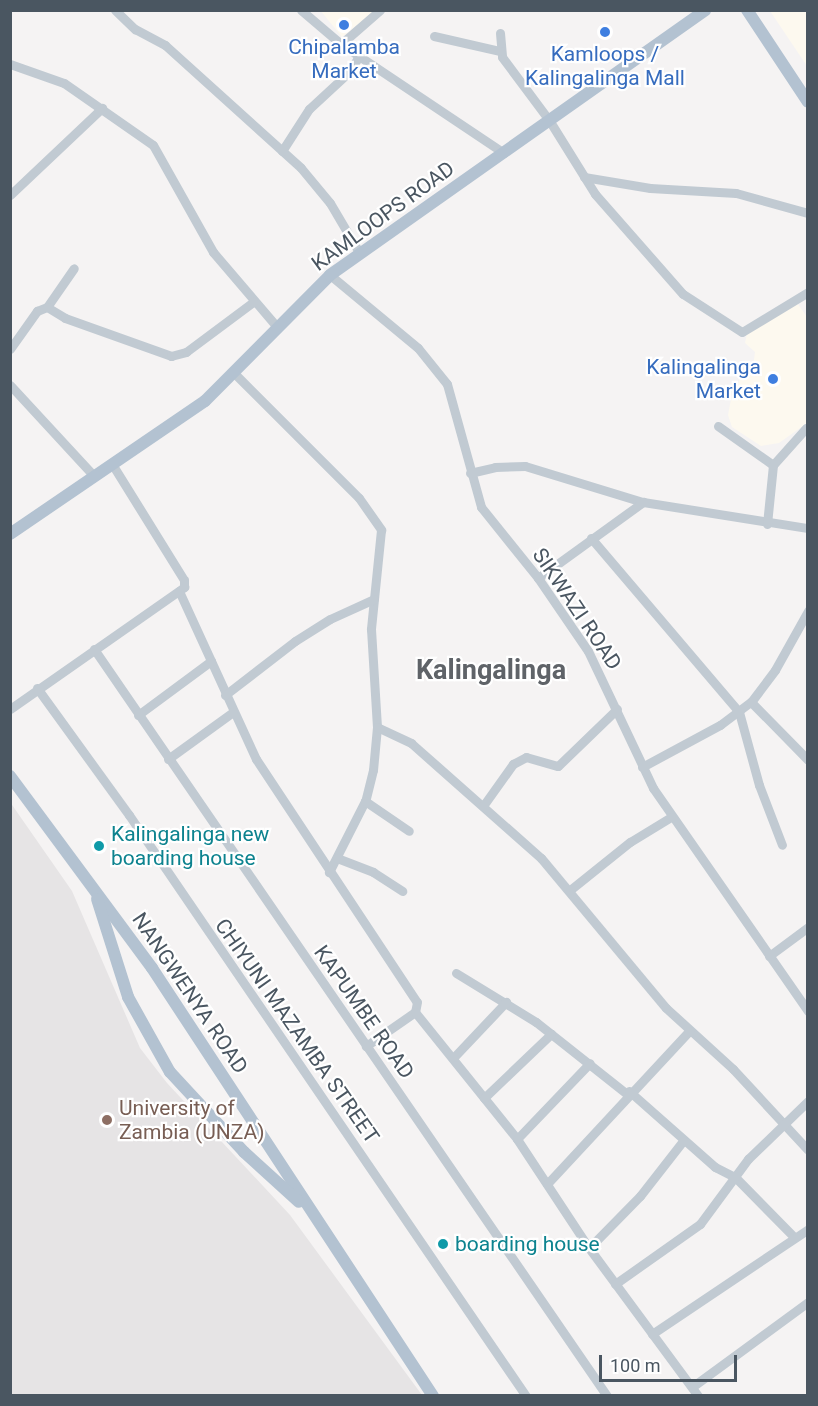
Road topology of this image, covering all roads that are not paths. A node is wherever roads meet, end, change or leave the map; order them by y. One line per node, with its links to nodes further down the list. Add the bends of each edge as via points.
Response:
1 (115, 10): 15 (street, via 135,29 165,45)
2 (301, 10): 8 (street)
3 (380, 10): 8 (street)
4 (705, 10): 14 (main road, KAMLOOPS ROAD)
5 (747, 10): 12 (main road)
6 (500, 33): 9 (street)
7 (434, 36): 9 (street)
8 (341, 44): 10 (street)
9 (500, 51): 14 (street)
10 (359, 56): 15 (street, via 350,71 309,109); 16 (street)
11 (10, 64): 13 (street, via 64,83)
12 (807, 102)
13 (102, 108): 18 (street); 24 (street, via 153,145 213,252)
14 (549, 120): 16 (main road, KAMLOOPS ROAD); 17 (street)
15 (282, 151): 20 (street, via 315,184)
16 (504, 153): 20 (main road, KAMLOOPS ROAD)
17 (584, 177): 19 (street, via 650,189 736,193); 23 (street, via 682,294 737,332 746,332)
18 (10, 195)
19 (807, 213)
20 (360, 254): 22 (main road, KAMLOOPS ROAD)
21 (74, 268): 25 (street)
22 (330, 275): 26 (main road, KAMLOOPS ROAD); 34 (street, SIKWAZI ROAD, via 373,308 436,367 454,401)
23 (807, 292)
24 (254, 302): 25 (street, via 186,352 171,356 64,318); 26 (street)
25 (47, 307): 27 (street, via 37,311)
26 (277, 327): 28 (main road, KAMLOOPS ROAD)
27 (10, 349)
28 (233, 372): 32 (main road, KAMLOOPS ROAD, via 205,401); 43 (street, via 373,515 381,530 382,548)
29 (10, 385): 35 (street)
30 (718, 426): 33 (street)
31 (806, 428): 33 (street)
32 (112, 464): 35 (main road, KAMLOOPS ROAD); 42 (street, via 184,580)
33 (773, 465): 37 (street)
34 (470, 473): 36 (street, via 525,466); 41 (street, SIKWAZI ROAD, via 488,518)
35 (94, 476): 39 (main road, KAMLOOPS ROAD)
36 (643, 502): 37 (street, via 676,504); 40 (street)
37 (767, 524): 38 (street)
38 (807, 528)
39 (10, 534)
40 (591, 538): 41 (street); 53 (street)
41 (538, 578): 51 (street, SIKWAZI ROAD, via 588,651)
42 (179, 591): 45 (street); 46 (street)
43 (374, 599): 48 (street, via 304,635); 55 (street, via 371,628)
44 (807, 611): 49 (street, via 775,670)
45 (94, 649): 47 (street); 54 (street, KAPUMBE ROAD)
46 (211, 661): 48 (street); 54 (street)
47 (37, 688): 50 (street); 99 (street, CHIYUNI MAZAMBA STREET, via 129,815)
48 (225, 695): 52 (street)
49 (751, 702): 53 (street); 57 (street)
50 (10, 709)
51 (617, 709): 58 (street, SIKWAZI ROAD); 61 (street, via 558,766 526,757 513,764)
52 (233, 712): 56 (street); 66 (street, via 290,815)
53 (739, 712): 58 (street); 64 (street, via 759,785)
54 (138, 716): 56 (street, KAPUMBE ROAD)
55 (377, 727): 60 (street); 61 (street, via 411,743)
56 (168, 759): 78 (street, KAPUMBE ROAD)
57 (807, 760)
58 (642, 767): 62 (street, SIKWAZI ROAD)
59 (10, 776): 67 (main road, NANGWENYA ROAD)
60 (365, 801): 63 (street); 65 (street)
61 (483, 807): 68 (street)
62 (671, 817): 68 (street, via 630,842); 71 (street, SIKWAZI ROAD)
63 (409, 831)
64 (782, 845)
65 (337, 858): 66 (street); 69 (street, via 373,872)
66 (329, 872): 74 (street, via 412,993 417,1002)
67 (94, 888): 90 (main road, NANGWENYA ROAD, via 152,968); 90 (main road, NANGWENYA ROAD, via 128,997 170,1072 244,1152)
68 (570, 890): 76 (street)
69 (402, 891)
70 (807, 927): 71 (street)
71 (769, 956): 75 (street, SIKWAZI ROAD)
72 (456, 973): 73 (street)
73 (506, 1002): 77 (street); 79 (street)
74 (415, 1011): 78 (street); 79 (street)
75 (807, 1011)
76 (688, 1031): 81 (street); 84 (street, via 733,1069)
77 (551, 1034): 80 (street); 82 (street)
78 (366, 1046): 100 (street, KAPUMBE ROAD)
79 (453, 1057): 82 (street)
80 (590, 1063): 81 (street); 85 (street)
81 (628, 1092): 86 (street); 89 (street)
82 (484, 1098): 85 (street)
83 (807, 1101): 84 (street)
84 (783, 1122): 87 (street); 88 (street)
85 (517, 1139): 89 (street)
86 (683, 1141): 88 (street, via 715,1167); 93 (street, via 640,1196)
87 (807, 1150)
88 (735, 1177): 92 (street); 94 (street, via 700,1224)
89 (547, 1184): 93 (street)
90 (311, 1213): 98 (main road, NANGWENYA ROAD)
91 (807, 1229): 92 (street)
92 (794, 1237): 96 (street)
93 (589, 1248): 94 (street)
94 (615, 1284): 96 (street)
95 (807, 1302): 97 (street)
96 (652, 1334): 97 (street)
97 (692, 1387): 101 (street)
98 (433, 1395)
99 (526, 1395)
100 (607, 1395)
101 (698, 1395)

